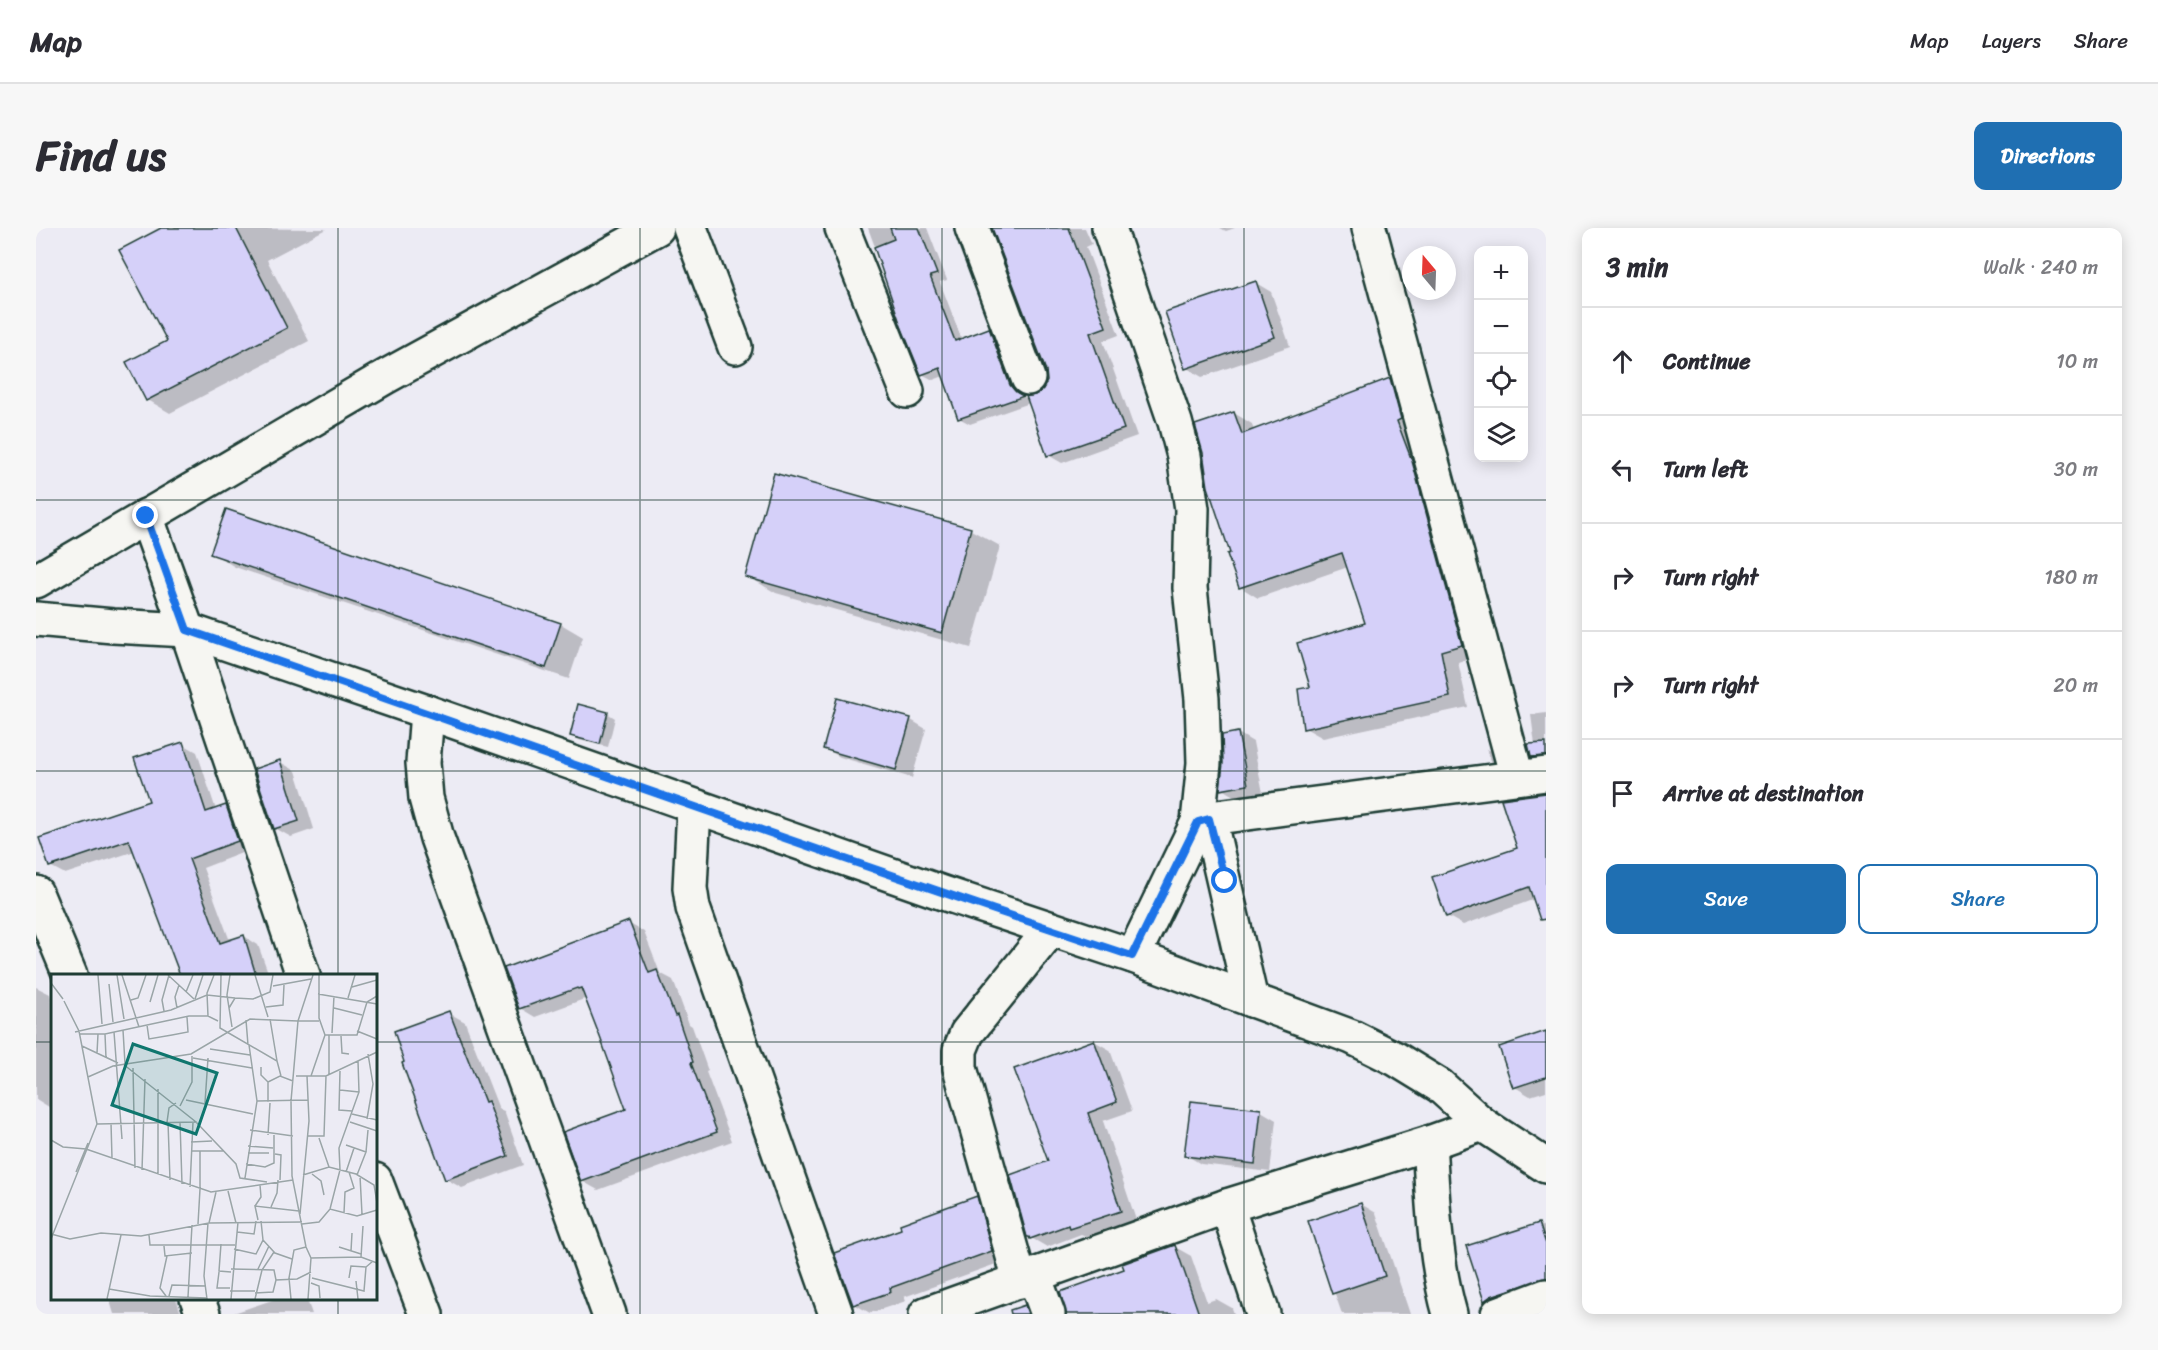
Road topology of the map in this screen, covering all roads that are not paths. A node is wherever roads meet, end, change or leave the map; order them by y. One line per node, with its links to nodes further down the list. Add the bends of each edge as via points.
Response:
1 (657, 228): 10 (street, via 385,377)
2 (690, 228): 7 (street)
3 (842, 228): 9 (street)
4 (972, 228): 8 (street)
5 (1109, 228): 17 (street, via 1175,422 1186,467 1192,509 1190,588 1202,699)
6 (1369, 228): 15 (street)
7 (735, 347)
8 (1028, 378)
9 (907, 391)
10 (146, 516): 11 (street); 13 (street)
11 (36, 581)
12 (36, 619): 13 (street)
13 (187, 630): 14 (street); 22 (street)
14 (427, 712): 16 (street); 34 (street, via 423,763 426,798 437,838)
15 (1532, 776): 17 (street)
16 (694, 807): 19 (street); 35 (street, via 690,888 693,908)
17 (1203, 820): 20 (street); 23 (street)
18 (36, 893): 21 (street)
19 (1051, 929): 20 (street); 29 (street, via 967,1033 960,1050 960,1068)
20 (1132, 956): 23 (street)
21 (70, 974)
22 (303, 974)
23 (1251, 1000): 24 (street, via 1352,1037 1396,1059 1440,1086)
24 (1482, 1124): 25 (street); 26 (street)
25 (1429, 1143): 28 (street); 39 (street, via 1436,1253)
26 (1546, 1166)
27 (376, 1183): 33 (street)
28 (1227, 1206): 29 (street); 38 (street)
29 (1027, 1278): 36 (street); 37 (street)
30 (1546, 1296): 40 (street)
31 (196, 1299): 32 (street)
32 (203, 1314)
33 (426, 1314)
34 (609, 1314)
35 (836, 1314)
36 (927, 1314)
37 (1048, 1314)
38 (1263, 1314)
39 (1450, 1314)
40 (1498, 1314)

